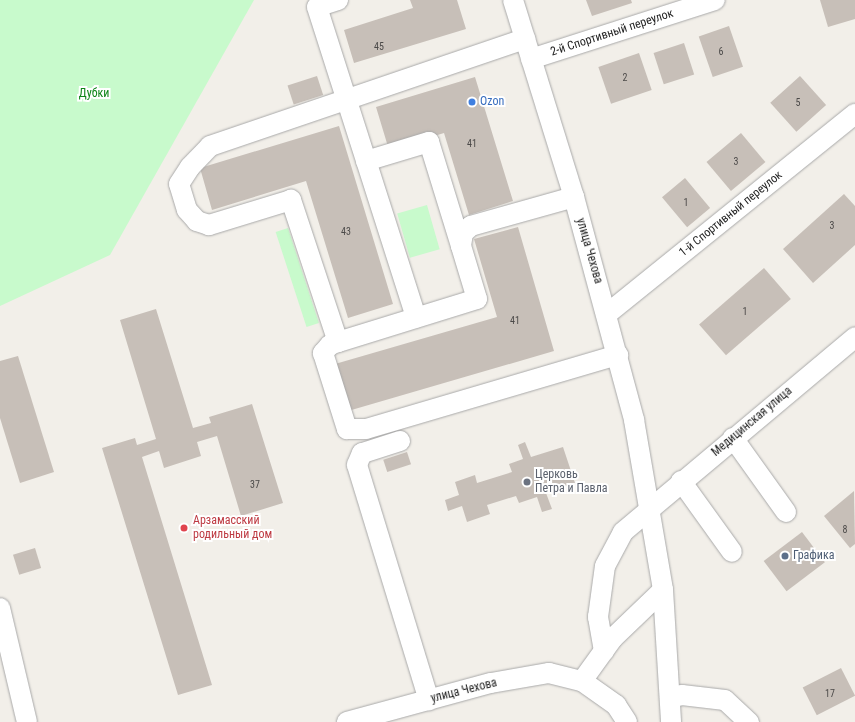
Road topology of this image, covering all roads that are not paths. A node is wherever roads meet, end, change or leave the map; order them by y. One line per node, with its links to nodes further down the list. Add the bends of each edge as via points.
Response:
1 (338, 0): 6 (street, via 317,7)
2 (513, 0): 4 (street, улица Чехова)
3 (715, 0): 5 (street, 2-й Спортивный переулок)
4 (525, 39): 5 (street, улица Чехова); 6 (street)
5 (532, 59): 9 (street, улица Чехова)
6 (346, 99): 8 (street); 14 (street, via 210,146 190,167 180,184 187,210 197,221 209,225 291,200)
7 (855, 114): 11 (street, 1-й Спортивный переулок)
8 (366, 161): 10 (street, via 429,142); 12 (street)
9 (574, 197): 10 (street, via 471,226 463,233); 11 (street, улица Чехова)
10 (461, 246): 12 (street, via 477,299)
11 (607, 314): 15 (street, улица Чехова)
12 (416, 318): 14 (street)
13 (855, 337): 16 (street, Медицинская улица)
14 (338, 342): 15 (street, via 330,345 323,353 347,429 366,429)
15 (618, 355): 19 (street, улица Чехова, via 634,420)
16 (733, 438): 18 (street, Медицинская улица); 20 (street)
17 (400, 441): 27 (street, via 362,453 357,464)
18 (681, 481): 19 (street, Медицинская улица); 21 (street)
19 (650, 507): 22 (street, улица Чехова); 24 (street, Медицинская улица, via 623,532 605,566 598,617)
20 (786, 512)
21 (732, 552)
22 (664, 590): 24 (street, via 613,638); 26 (street, улица Чехова)
23 (0, 608): 28 (street)
24 (604, 651): 25 (street)
25 (582, 682): 27 (street, улица Чехова, via 549,673 491,683); 30 (street, улица Чехова, via 616,705)
26 (670, 698): 31 (street, улица Чехова); 32 (street, via 682,696 725,700)
27 (429, 700): 29 (street, улица Чехова)
28 (27, 722)
29 (347, 722)
30 (627, 722)
31 (671, 722)
32 (749, 722)

